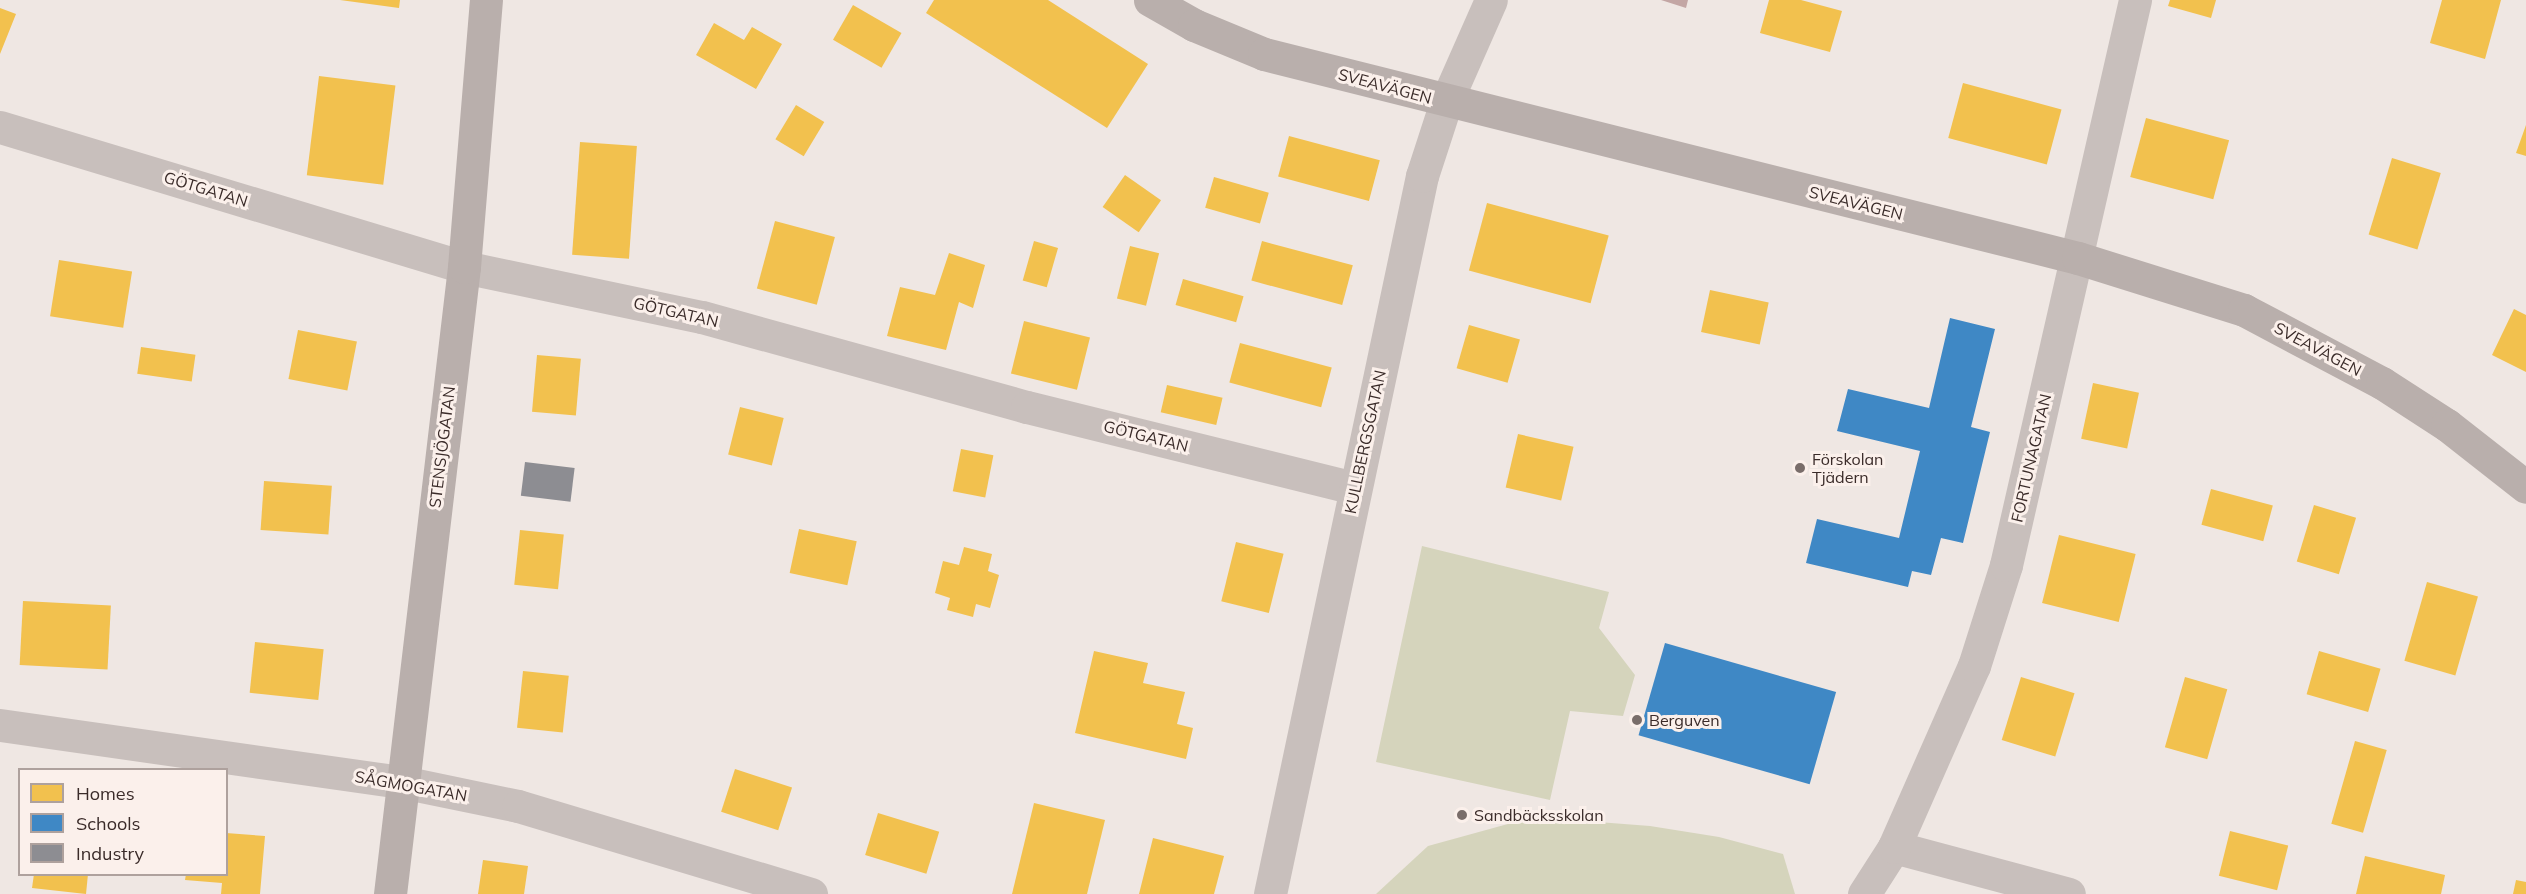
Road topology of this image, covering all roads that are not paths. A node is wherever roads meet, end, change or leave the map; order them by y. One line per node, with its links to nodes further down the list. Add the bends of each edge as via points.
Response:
1 (486, 0): 8 (street, STENSJÖGATAN)
2 (1150, 0): 5 (street, SVEAVÄGEN, via 1194,25 1264,54)
3 (1491, 0): 5 (street, KULLBERGSGATAN)
4 (2135, 0): 7 (street, FORTUNAGATAN)
5 (1446, 102): 7 (street, SVEAVÄGEN); 10 (street, KULLBERGSGATAN, via 1422,176)
6 (0, 127): 8 (street, GÖTGATAN)
7 (2078, 258): 9 (street, SVEAVÄGEN, via 2244,310 2382,383); 13 (street, FORTUNAGATAN, via 2006,565 1974,666)
8 (464, 267): 10 (street, GÖTGATAN, via 702,317 1027,407); 12 (street, STENSJÖGATAN)
9 (2525, 482)
10 (1354, 488): 16 (street, KULLBERGSGATAN)
11 (0, 725): 12 (street, SÅGMOGATAN)
12 (402, 782): 14 (street, STENSJÖGATAN); 15 (street, SÅGMOGATAN, via 518,806)
13 (1894, 847): 17 (street, FORTUNAGATAN); 18 (street)
14 (390, 894)
15 (811, 894)
16 (1270, 894)
17 (1864, 894)
18 (2069, 894)

